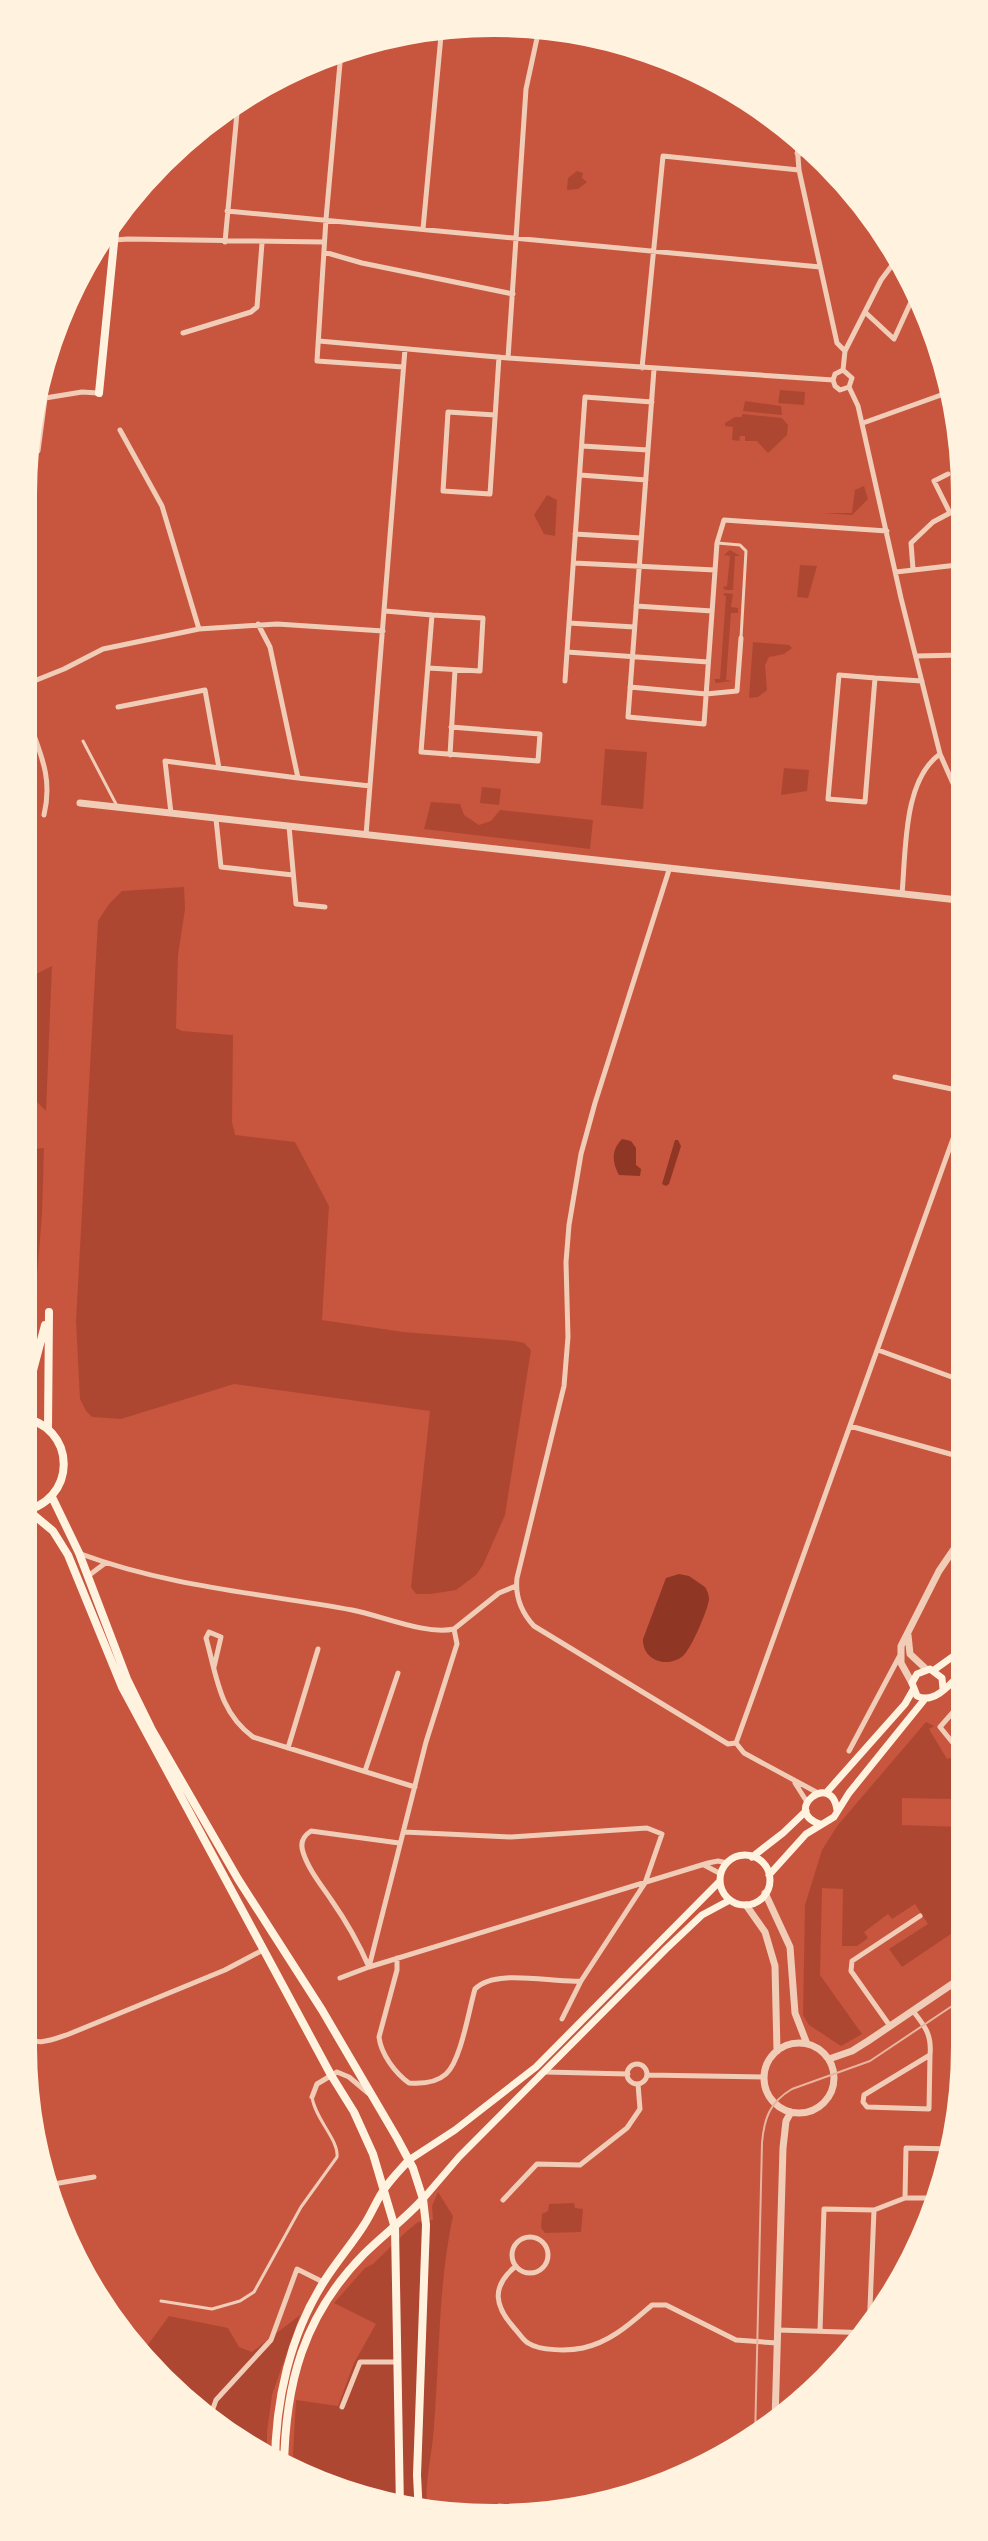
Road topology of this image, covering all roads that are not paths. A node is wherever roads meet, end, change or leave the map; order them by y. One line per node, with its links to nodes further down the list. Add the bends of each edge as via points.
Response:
1 (538, 34): 13 (street, via 526,89)
2 (441, 35): 11 (street)
3 (340, 59): 10 (street)
4 (237, 110): 9 (street)
5 (797, 145): 6 (street)
6 (797, 153): 7 (street); 8 (street)
7 (807, 154)
8 (799, 170): 20 (street, via 663,156); 22 (street)
9 (227, 211): 10 (street); 16 (street)
10 (326, 219): 11 (street); 17 (street)
11 (423, 229): 13 (street)
12 (115, 230): 15 (main road)
13 (516, 239): 20 (street); 23 (street)
14 (108, 241): 15 (street)
15 (114, 241): 16 (street); 38 (main road)
16 (225, 242): 18 (street)
17 (324, 242): 18 (street); 19 (street)
18 (262, 243): 26 (street, via 257,307)
19 (324, 252): 23 (street); 27 (street)
20 (653, 253): 22 (street); 33 (street)
21 (894, 263): 25 (street)
22 (820, 267): 29 (street, via 837,343)
23 (513, 294): 31 (street)
24 (912, 299): 25 (street, via 894,339)
25 (866, 313): 29 (street)
26 (183, 333)
27 (319, 341): 28 (street); 32 (street, via 317,361)
28 (405, 349): 30 (street); 32 (street)
29 (845, 351): 35 (street)
30 (499, 357): 31 (street); 42 (street)
31 (508, 358): 33 (street)
32 (403, 367): 62 (street)
33 (642, 368): 34 (street)
34 (654, 369): 36 (street); 41 (street)
35 (843, 370): 36 (street); 37 (street, via 852,378)
36 (833, 380): 37 (street, via 840,390)
37 (849, 387): 43 (street)
38 (99, 393): 40 (street)
39 (945, 394): 43 (street)
40 (45, 399): 47 (street)
41 (652, 402): 45 (street, via 585,397); 46 (street)
42 (495, 415): 42 (street, via 490,494 443,491 448,412)
43 (863, 423): 51 (street)
44 (120, 430): 68 (street, via 166,515)
45 (582, 446): 46 (street); 49 (street)
46 (648, 450): 50 (street)
47 (34, 451)
48 (948, 474): 58 (street, via 934,481 950,513 911,543)
49 (580, 475): 50 (street); 52 (street)
50 (646, 480): 53 (street)
51 (887, 531): 54 (street, via 724,520); 60 (street)
52 (575, 534): 53 (street); 55 (street)
53 (641, 538): 57 (street)
54 (717, 543): 59 (street); 70 (lane, via 740,545 746,551)
55 (574, 563): 57 (street); 65 (street)
56 (956, 565): 58 (street)
57 (639, 567): 59 (street); 61 (street)
58 (913, 569): 60 (street)
59 (715, 570): 63 (street)
60 (896, 572): 74 (street)
61 (636, 606): 63 (street); 67 (street)
62 (385, 611): 64 (street); 69 (street)
63 (712, 611): 75 (street)
64 (432, 615): 76 (street); 77 (street, via 483,618 480,671)
65 (569, 623): 67 (street); 71 (street)
66 (258, 624): 68 (street); 69 (street); 91 (street, via 270,647)
67 (634, 627): 73 (street)
68 (199, 629): 81 (street, via 103,649)
69 (383, 631): 94 (street)
70 (741, 638): 83 (street, via 737,691)
71 (567, 652): 73 (street); 79 (street)
72 (956, 655): 74 (street)
73 (632, 656): 75 (street); 82 (street)
74 (917, 656): 80 (street)
75 (708, 662): 83 (street)
76 (428, 668): 77 (street); 89 (street, via 421,752)
77 (455, 670): 85 (street)
78 (875, 678): 78 (street, via 865,802 828,799 839,675); 80 (street)
79 (565, 681)
80 (922, 681): 88 (street)
81 (32, 684)
82 (630, 687): 83 (street); 83 (street, via 628,717 704,724)
83 (706, 694)
84 (118, 707): 90 (street, via 205,690)
85 (451, 727): 89 (street); 89 (street, via 540,734 538,761)
86 (32, 732): 99 (street, via 47,776)
87 (83, 741): 97 (lane)
88 (940, 754): 93 (street); 105 (street, via 929,762 914,791)
89 (450, 755)
90 (219, 768): 91 (street); 98 (street, via 165,761)
91 (298, 778): 94 (street)
92 (956, 781): 93 (street)
93 (953, 782): 95 (street)
94 (370, 786): 102 (street)
95 (956, 789)
96 (80, 803): 97 (street)
97 (118, 808): 98 (street)
98 (171, 814): 100 (street)
99 (44, 815)
100 (216, 819): 101 (street); 104 (street, via 221,867)
101 (289, 826): 102 (street); 104 (street)
102 (366, 835): 103 (street)
103 (669, 870): 105 (street); 125 (street, via 583,1145 567,1244 564,1386)
104 (293, 875): 107 (street, via 296,904)
105 (902, 895): 106 (street)
106 (956, 900)
107 (325, 907)
108 (895, 1077): 109 (street)
109 (956, 1087)
110 (956, 1130): 111 (street)
111 (878, 1350): 113 (street); 115 (street)
112 (32, 1375): 116 (main road, via 49,1312)
113 (956, 1379)
114 (32, 1420): 116 (main road)
115 (850, 1426): 117 (street); 139 (street)
116 (48, 1429): 118 (main road, via 58,1440 64,1470)
117 (956, 1456)
118 (52, 1497): 119 (main road); 122 (main road)
119 (32, 1509)
120 (32, 1514): 162 (main road, via 53,1531 68,1555 122,1687)
121 (956, 1546): 127 (street)
122 (79, 1553): 123 (street); 124 (main road)
123 (104, 1563): 124 (street); 126 (street, via 214,1590 307,1602 435,1631)
124 (88, 1576): 185 (main road, via 152,1730)
125 (516, 1586): 126 (street); 139 (street, via 534,1626 728,1744)
126 (454, 1629): 145 (street, via 457,1644)
127 (908, 1635): 130 (street); 132 (street, via 910,1654)
128 (318, 1649): 141 (street)
129 (956, 1653): 132 (main road)
130 (899, 1657): 135 (street); 142 (street)
131 (214, 1667): 131 (street, via 206,1638 209,1632 221,1637); 141 (street, via 226,1710 238,1726 253,1737)
132 (930, 1670): 135 (main road, via 917,1674); 136 (main road, via 942,1678)
133 (398, 1673): 143 (street)
134 (956, 1677): 136 (main road)
135 (913, 1686): 137 (main road); 146 (main road, via 898,1712)
136 (943, 1689): 137 (main road, via 934,1699)
137 (924, 1700): 148 (main road)
138 (956, 1709): 140 (street, via 940,1727)
139 (736, 1743): 144 (street)
140 (956, 1747)
141 (288, 1748): 143 (street)
142 (849, 1751)
143 (365, 1771): 145 (street)
144 (794, 1782): 146 (street); 147 (street)
145 (415, 1787): 150 (street)
146 (822, 1793): 147 (main road); 148 (main road, via 833,1797)
147 (806, 1806): 149 (main road, via 812,1821); 152 (main road, via 790,1827)
148 (837, 1810): 149 (main road, via 830,1821)
149 (820, 1824): 155 (main road)
150 (404, 1832): 151 (street); 157 (street, via 511,1837 647,1828 662,1834)
151 (399, 1843): 164 (street); 164 (street, via 311,1831 302,1843 312,1870)
152 (752, 1857): 153 (main road, via 739,1856); 155 (main road)
153 (727, 1863): 154 (street); 156 (main road)
154 (704, 1865): 156 (street); 157 (street)
155 (769, 1875): 158 (main road)
156 (720, 1877): 159 (main road); 188 (main road, via 536,2067)
157 (645, 1883): 163 (street); 166 (street)
158 (765, 1893): 160 (main road); 172 (street, via 790,1947 795,2013)
159 (730, 1900): 160 (main road); 178 (main road, via 702,1915)
160 (746, 1905): 173 (street, via 765,1932 775,1966)
161 (920, 1916): 170 (street, via 852,1961 851,1971)
162 (263, 1950): 171 (street, via 93,2024); 180 (main road)
163 (397, 1958): 164 (street); 166 (street, via 379,2037 399,2076 409,2083 434,2081 454,2064 479,1984 505,1977)
164 (369, 1967): 165 (street)
165 (340, 1978)
166 (581, 1981): 169 (street)
167 (956, 1982): 168 (street)
168 (913, 2011): 170 (street); 175 (street, via 928,2030)
169 (562, 2019)
170 (890, 2027): 174 (street)
171 (32, 2042)
172 (807, 2044): 173 (street); 176 (street)
173 (777, 2051): 182 (street)
174 (840, 2055): 176 (street); 177 (street)
175 (930, 2055): 175 (street, via 864,2095 863,2102 867,2107 929,2109)
176 (829, 2059): 177 (street)
177 (833, 2070): 186 (street, via 833,2087 821,2105)
178 (545, 2072): 179 (street); 194 (main road)
179 (628, 2074): 181 (street, via 639,2065); 183 (street)
180 (331, 2075): 184 (street, via 317,2084); 185 (street, via 342,2073); 191 (main road, via 363,2129)
181 (647, 2075): 182 (street); 183 (street)
182 (764, 2077): 186 (street, via 770,2097)
183 (638, 2084): 195 (street, via 640,2109 627,2128 580,2165 537,2164)
184 (312, 2097): 200 (lane, via 318,2118 337,2146 337,2157 301,2207 254,2292 212,2309)
185 (376, 2100): 188 (main road)
186 (791, 2112): 202 (street, via 783,2148)
187 (944, 2149): 192 (street, via 906,2148)
188 (409, 2160): 191 (main road); 194 (main road)
189 (94, 2177): 190 (street)
190 (53, 2184)
191 (384, 2189): 197 (main road); 199 (main road)
192 (905, 2198): 193 (street); 196 (street)
193 (930, 2198)
194 (423, 2199): 197 (main road); 213 (main road, via 426,2265)
195 (503, 2200)
196 (874, 2210): 201 (street); 203 (street, via 824,2209)
197 (395, 2228): 206 (main road); 211 (main road, via 357,2262 312,2323 290,2395)
198 (516, 2266): 198 (street, via 512,2252 520,2240 542,2242 548,2257 540,2270 530,2273); 205 (street, via 499,2289 500,2312 528,2344 583,2348 620,2333 652,2305 666,2305 736,2340)
199 (324, 2282): 208 (street, via 297,2269 271,2340 216,2400); 210 (main road, via 287,2366)
200 (161, 2301)
201 (872, 2312)
202 (778, 2330): 203 (street); 205 (street)
203 (820, 2331): 204 (street)
204 (858, 2332)
205 (777, 2343): 209 (street)
206 (397, 2362): 207 (street, via 360,2362); 212 (main road)
207 (342, 2407)
208 (212, 2413)
209 (775, 2414)
210 (275, 2453)
211 (285, 2458)
212 (400, 2499)
213 (418, 2502)

